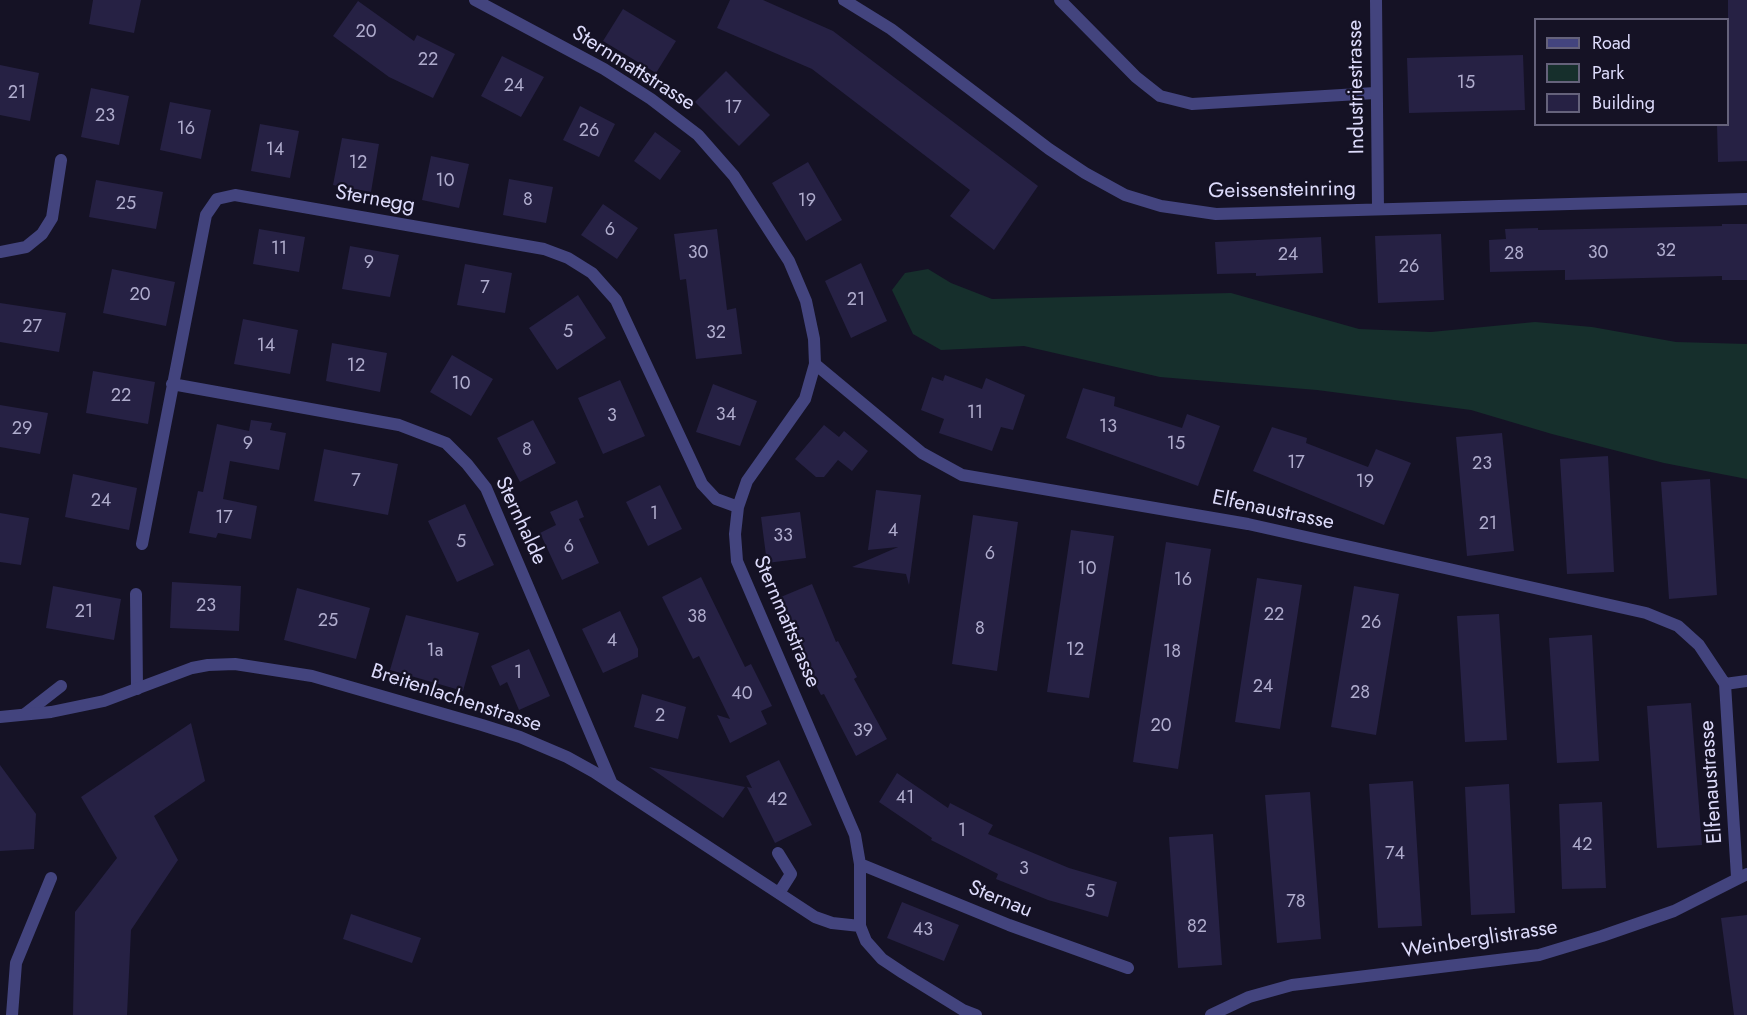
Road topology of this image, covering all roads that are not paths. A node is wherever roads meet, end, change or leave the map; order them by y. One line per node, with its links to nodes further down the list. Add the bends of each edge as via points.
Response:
1 (475, 0): 10 (street, Sternmattstrasse, via 604,69 698,135 734,176 789,261 806,301)
2 (844, 0): 8 (street, Geissensteinring, via 891,29 1049,149 1125,195 1161,206 1216,214)
3 (1060, 0): 5 (street, via 1160,96 1192,104)
4 (1376, 0): 5 (street, Industriestrasse)
5 (1376, 93): 8 (street, Industriestrasse)
6 (61, 160): 9 (street, via 52,218 42,234 26,247)
7 (1747, 199): 8 (street, Geissensteinring)
8 (1378, 209)
9 (0, 252)
10 (816, 364): 12 (street, Sternmattstrasse, via 805,399 747,481); 16 (street, Elfenaustrasse, via 922,453 962,475 1248,524 1646,614 1678,626 1699,645)
11 (172, 384): 12 (street, Sternegg, via 206,215 217,200 235,195 544,249 591,273 616,300 702,484 716,499); 13 (street, Sternegg); 21 (street, Sternhalde, via 399,425 446,443 486,488)
12 (738, 507): 23 (street, Sternmattstrasse, via 737,561 851,822)
13 (142, 544)
14 (136, 594): 18 (street)
15 (1747, 681): 16 (street)
16 (1725, 684): 24 (street, Elfenaustrasse)
17 (61, 686): 19 (street)
18 (137, 689): 19 (street, Breitenlachenstrasse, via 104,701); 21 (street, Breitenlachenstrasse, via 208,664 312,676 520,737 567,757)
19 (25, 714): 20 (street, Breitenlachenstrasse)
20 (0, 717)
21 (612, 784): 26 (street, Breitenlachenstrasse)
22 (778, 853): 26 (street, via 791,874)
23 (860, 864): 27 (street, Sternmattstrasse); 28 (street, Sternau)
24 (1742, 875): 32 (street, Weinberglistrasse, via 1674,911 1539,955 1292,985 1249,997)
25 (51, 878): 30 (street, via 16,963)
26 (778, 894): 27 (street, Breitenlachenstrasse, via 815,917)
27 (860, 926): 29 (street, via 866,941 882,959)
28 (1128, 968)
29 (964, 1012): 31 (street)
30 (12, 1015)
31 (976, 1015)
32 (1211, 1015)

